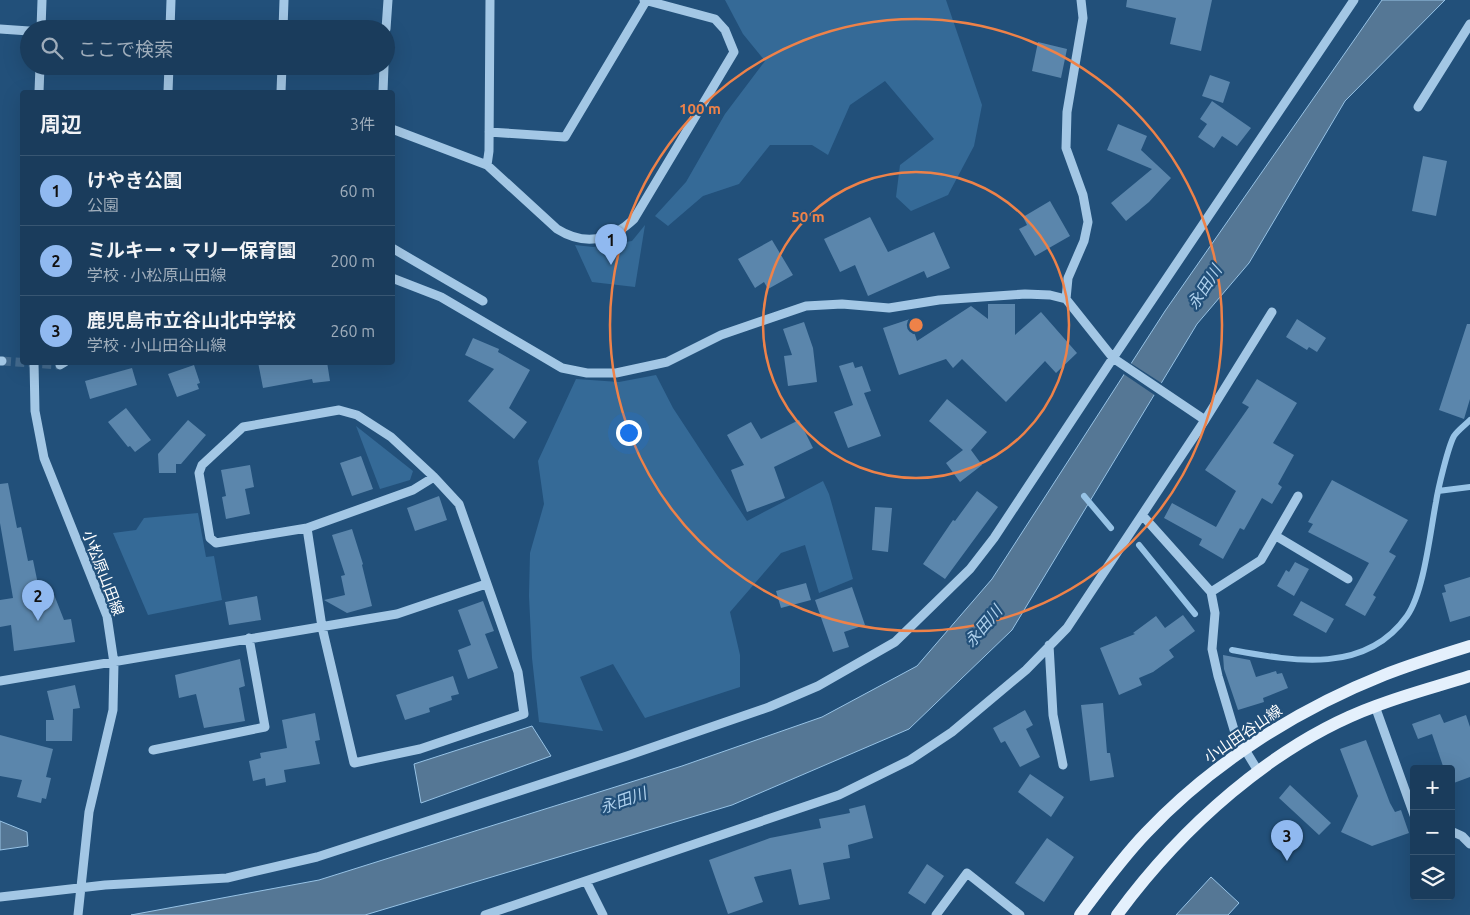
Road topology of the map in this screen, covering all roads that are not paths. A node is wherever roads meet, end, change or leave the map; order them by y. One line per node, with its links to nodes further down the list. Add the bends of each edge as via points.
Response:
1 (42, 0): 9 (street)
2 (171, 0): 10 (street)
3 (284, 0): 11 (street)
4 (388, 0): 12 (street)
5 (490, 0): 26 (street)
6 (1081, 0): 30 (street, via 1083,18 1067,112 1066,148 1083,195 1088,222 1084,241 1068,278)
7 (1354, 0): 33 (street)
8 (645, 1): 26 (street, via 565,137); 27 (street, via 715,19 726,30 734,52 634,220 613,236 568,236)
9 (41, 20)
10 (170, 20)
11 (283, 20)
12 (387, 20)
13 (1470, 24): 24 (street)
14 (0, 30): 15 (street)
15 (20, 31)
16 (40, 75): 20 (street)
17 (169, 75): 21 (street)
18 (282, 75): 22 (street)
19 (384, 75): 23 (street)
20 (39, 90)
21 (168, 90)
22 (281, 90)
23 (383, 90)
24 (1418, 107)
25 (395, 130): 27 (street)
26 (489, 132): 27 (street)
27 (487, 165)
28 (395, 250): 31 (street)
29 (395, 279): 30 (street, via 442,297 562,368 587,373 616,373 667,362 721,335 806,306 842,304 889,308 922,302 1025,294)
30 (1066, 299): 33 (street)
31 (483, 301)
32 (1272, 312): 35 (street)
33 (1112, 358): 35 (street); 60 (street, via 1024,496 970,570 895,642 818,686 769,707 636,753 309,859 227,878 115,884)
34 (34, 365): 48 (street, 小松原山田線, via 35,411 44,458 107,616)
35 (1205, 420): 38 (street)
36 (434, 477): 39 (street, via 413,490); 39 (street, via 391,437 357,415 339,410 243,427 202,464 199,473 208,529 210,538 216,543); 42 (street, via 459,504)
37 (1298, 496): 40 (street)
38 (1143, 516): 43 (street); 46 (street, via 1067,628)
39 (307, 528): 44 (street)
40 (1276, 536): 41 (street); 43 (street, via 1261,560)
41 (1348, 578)
42 (486, 584): 44 (street, via 397,614); 44 (street, via 518,672 524,714 420,749 354,763)
43 (1212, 592): 53 (street, via 1215,613 1212,649 1235,733)
44 (322, 627): 45 (street)
45 (249, 638): 48 (street); 52 (street, via 265,727)
46 (1049, 645): 54 (street, via 1053,715); 59 (street, via 1026,670 952,732 870,781 839,795)
47 (1470, 646): 53 (main road, 小山田谷山線, via 1384,674 1351,689 1288,722)
48 (114, 663): 50 (street); 61 (street, 小松原山田線, via 113,710 89,812)
49 (1470, 676): 51 (main road)
50 (0, 681)
51 (1375, 706): 55 (main road, via 1319,732); 56 (street)
52 (153, 750)
53 (1244, 750): 55 (street); 66 (main road, 小山田谷山線, via 1147,832)
54 (1063, 765)
55 (1258, 771): 67 (main road, via 1166,855)
56 (1412, 810)
57 (1455, 833): 58 (street)
58 (1470, 844)
59 (586, 881): 62 (street); 63 (street)
60 (0, 897)
61 (78, 915)
62 (485, 915)
63 (603, 915)
64 (936, 915): 65 (street, via 967,873)
65 (1020, 915)
66 (1080, 915)
67 (1117, 915)

